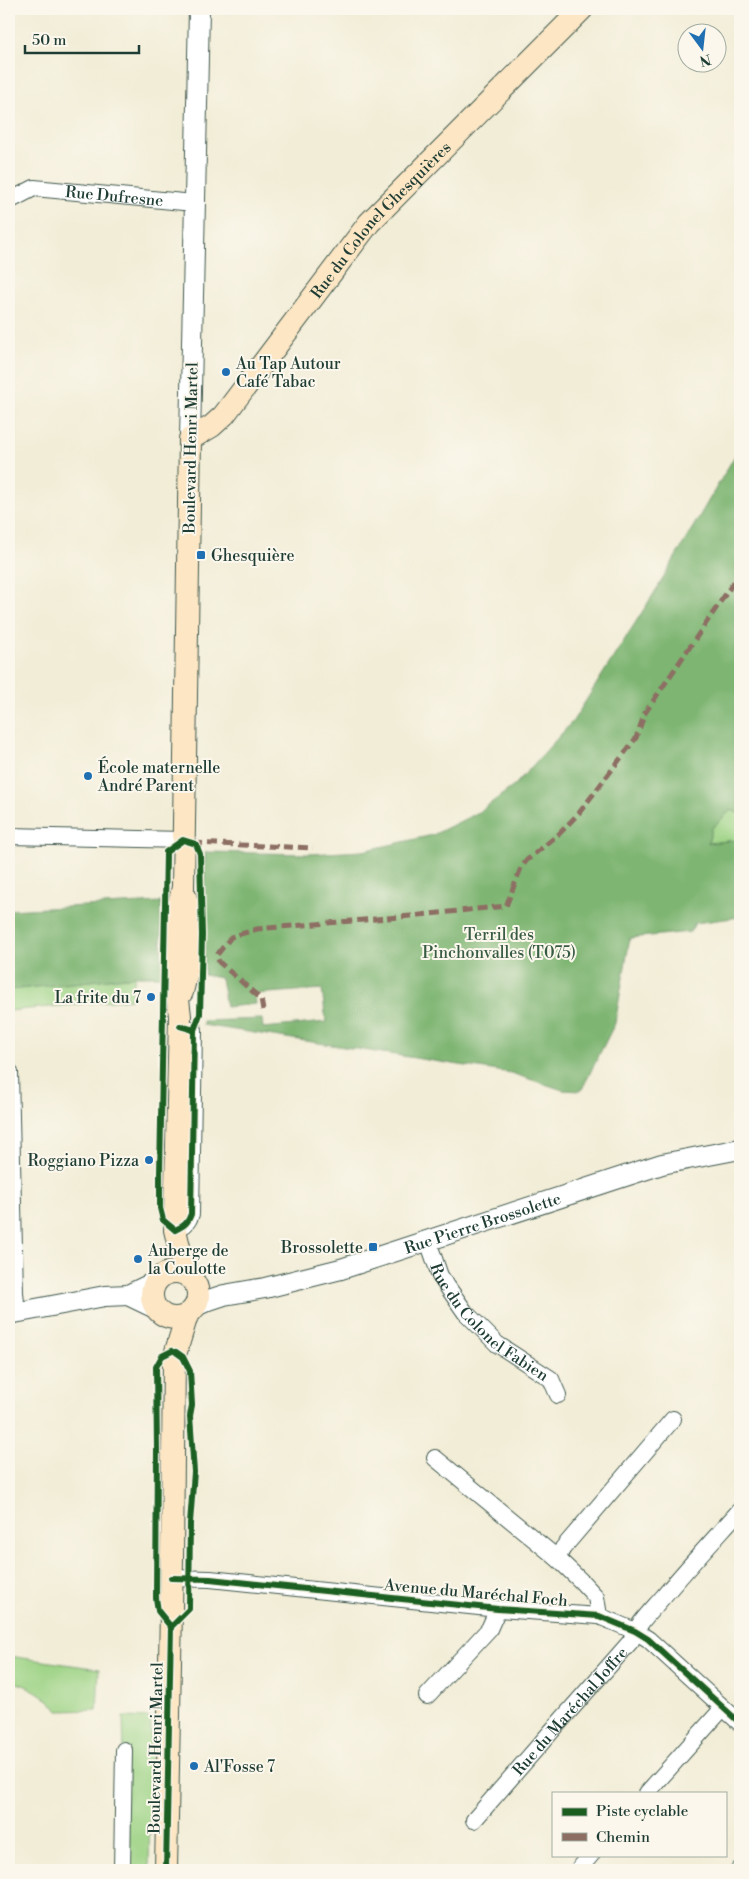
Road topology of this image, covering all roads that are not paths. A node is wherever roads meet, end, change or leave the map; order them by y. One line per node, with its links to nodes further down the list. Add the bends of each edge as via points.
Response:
1 (199, 9): 4 (street, Boulevard Henri Martel)
2 (582, 9): 5 (main road, Rue du Colonel Ghesquières, via 369,223 224,415)
3 (9, 201): 4 (street, Rue Dufresne, via 34,188)
4 (194, 203): 5 (street, Boulevard Henri Martel)
5 (190, 439): 7 (main road, Boulevard Henri Martel)
6 (9, 836): 7 (street)
7 (183, 840): 10 (main road, Boulevard Henri Martel, via 183,887 192,936 180,1003)
8 (10, 1072): 16 (street)
9 (740, 1149): 11 (street, Rue Pierre Brossolette, via 662,1164)
10 (175, 1230): 12 (main road, Boulevard Henri Martel); 14 (main road, Boulevard Henri Martel)
11 (428, 1241): 14 (street, Rue Pierre Brossolette, via 340,1269 265,1288); 18 (street, Rue du Colonel Fabien, via 440,1276 465,1312 497,1344 551,1379)
12 (160, 1278): 13 (street); 14 (main road, via 171,1272 180,1273); 15 (main road, via 152,1290)
13 (128, 1295): 15 (street); 16 (street, via 105,1296)
14 (192, 1297): 15 (main road, via 179,1318 171,1318); 17 (main road, Boulevard Henri Martel)
15 (157, 1310): 17 (main road, Boulevard Henri Martel)
16 (13, 1313)
17 (174, 1358): 23 (main road, Boulevard Henri Martel)
18 (558, 1395)
19 (673, 1420): 22 (street)
20 (435, 1458): 22 (street)
21 (740, 1510): 26 (street, Rue du Maréchal Joffre)
22 (557, 1558): 25 (street, via 596,1597)
23 (172, 1578): 24 (street, Avenue du Maréchal Foch, via 210,1579); 35 (main road, Boulevard Henri Martel)
24 (498, 1609): 25 (street, Avenue du Maréchal Foch); 27 (street, via 489,1629)
25 (598, 1616): 26 (street, Avenue du Maréchal Foch)
26 (635, 1631): 28 (street, Avenue du Maréchal Foch, via 648,1639); 32 (street, Rue du Maréchal Joffre, via 632,1642)
27 (427, 1696)
28 (723, 1708): 29 (street, Avenue du Maréchal Foch); 31 (street)
29 (740, 1723)
30 (124, 1750): 34 (street)
31 (648, 1792)
32 (474, 1820)
33 (590, 1856): 36 (street)
34 (122, 1870)
35 (166, 1870)
36 (581, 1870)

